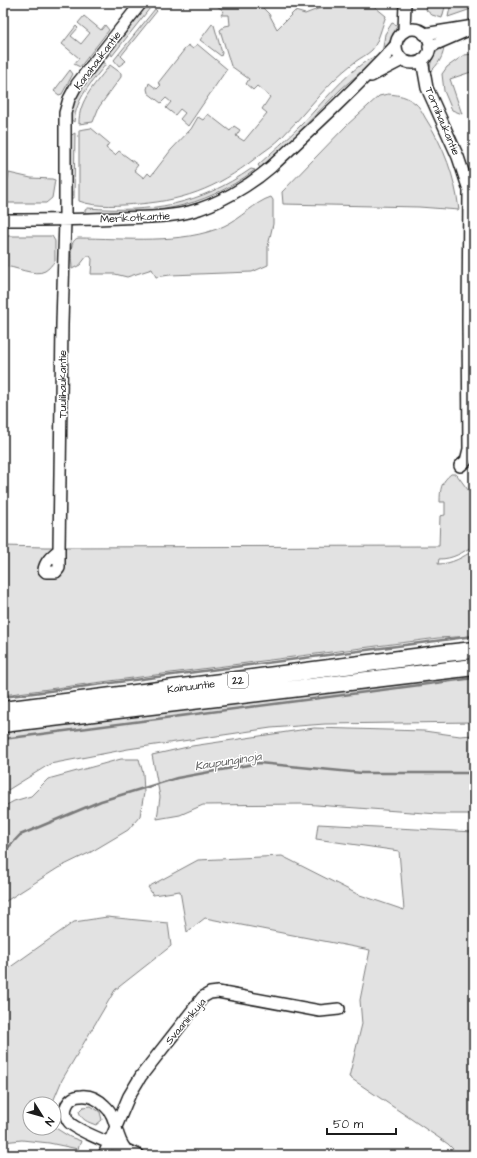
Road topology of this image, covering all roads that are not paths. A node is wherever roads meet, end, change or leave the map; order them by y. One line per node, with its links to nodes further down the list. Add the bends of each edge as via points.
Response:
1 (141, 3): 9 (street, Kanahaukantie, via 77,84 69,99 64,128)
2 (405, 5): 4 (street)
3 (474, 27): 4 (street); 6 (street)
4 (414, 32): 5 (street, Merikotkantie, via 400,35); 6 (street, via 429,42)
5 (396, 45): 7 (street, via 397,54); 8 (street, Merikotkantie)
6 (430, 47): 7 (street, via 428,52)
7 (412, 61): 8 (street, Merikotkantie); 11 (street, Tornihaukantie, via 458,157 469,190 469,449 466,461)
8 (363, 80): 9 (street, Merikotkantie, via 262,175 223,199 190,212 165,217)
9 (65, 219): 10 (street, Merikotkantie); 12 (street, Tuulihaukantie)
10 (3, 220)
11 (460, 466)
12 (60, 550)
13 (474, 650): 15 (highway, Kainuuntie / 22)
14 (474, 667): 16 (highway, Kainuuntie / 22)
15 (3, 710)
16 (3, 724)
17 (339, 1009): 18 (street, Svaaninkuja, via 320,1011 218,992 210,993 203,997 141,1076 129,1096)
18 (116, 1128): 19 (street, Svaaninkuja); 19 (street, via 112,1115 100,1101 76,1096 66,1106 66,1116 73,1126); 20 (street, via 118,1139)
19 (110, 1143): 20 (street); 21 (street, Svaaninkuja)
20 (126, 1150): 22 (street)
21 (104, 1155)
22 (138, 1155)

